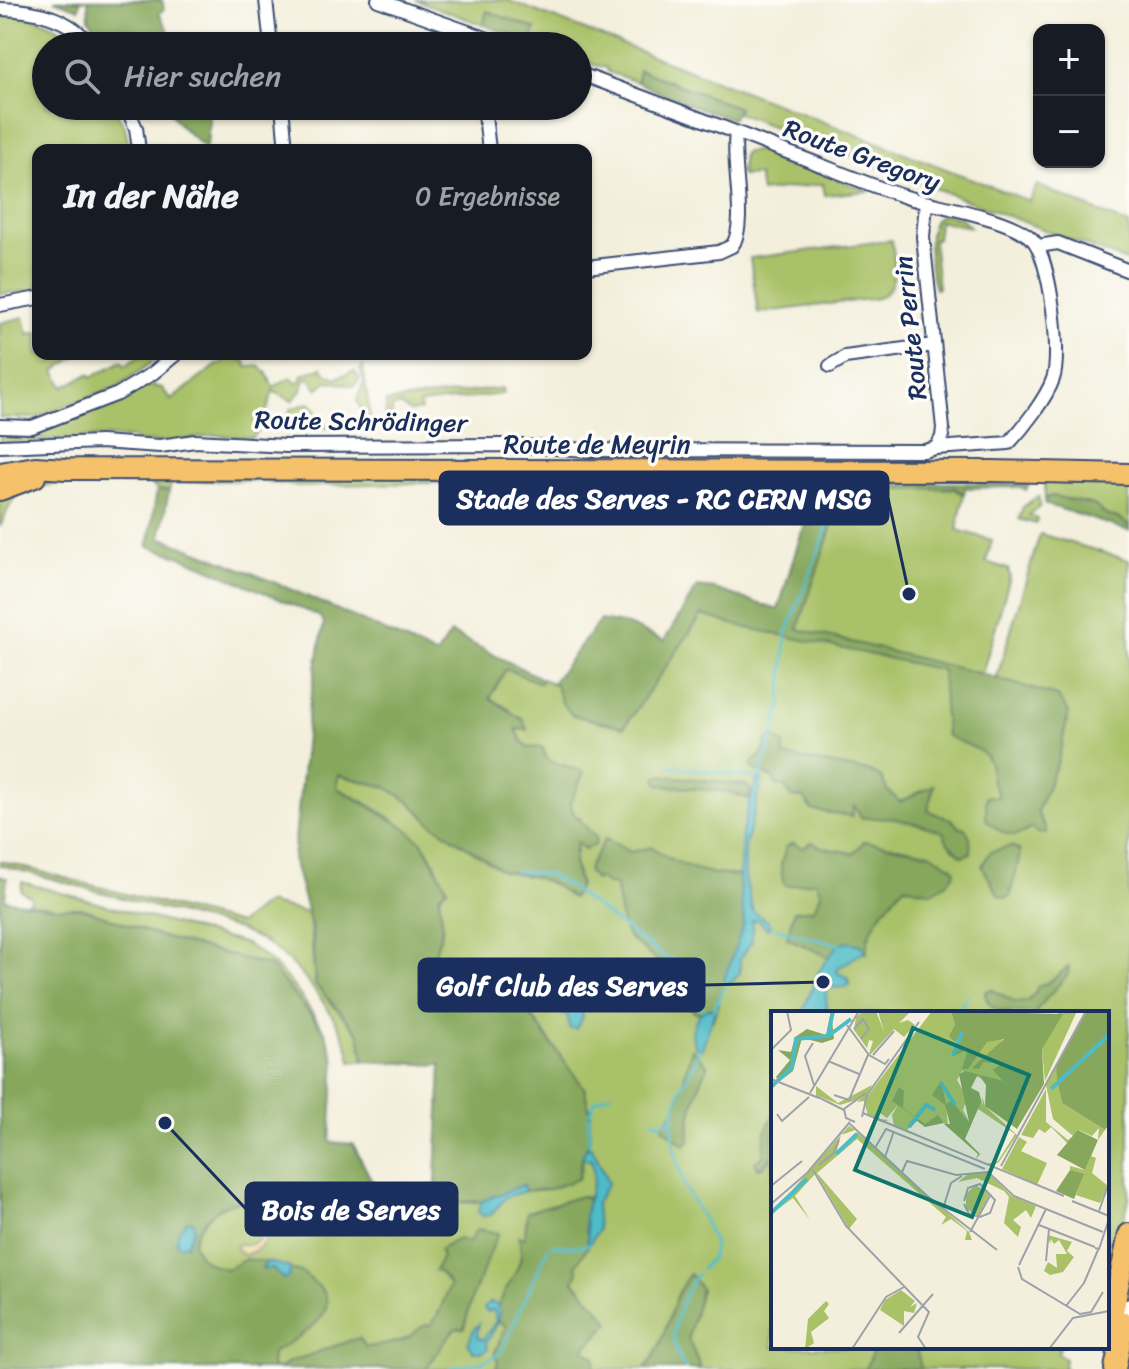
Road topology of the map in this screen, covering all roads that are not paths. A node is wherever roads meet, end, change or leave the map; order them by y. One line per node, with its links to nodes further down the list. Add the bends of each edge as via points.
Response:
1 (266, 0): 5 (street)
2 (378, 0): 6 (street)
3 (0, 9): 4 (street, via 33,11)
4 (81, 32)
5 (269, 32)
6 (456, 32)
7 (592, 78): 11 (street, Route Gregory)
8 (132, 120): 12 (street)
9 (283, 120): 13 (street)
10 (486, 120): 14 (street)
11 (736, 133): 15 (street, Route Gregory); 17 (street, via 739,231 732,246 719,252)
12 (138, 144)
13 (285, 144)
14 (488, 144)
15 (926, 203): 16 (street, Route Gregory, via 1019,229); 21 (street, Route Perrin, via 923,237)
16 (1038, 246): 18 (street, Route Gregory, via 1058,243); 26 (street, Route Schrödinger, via 1056,332 1049,389 1009,443)
17 (592, 266)
18 (1129, 271)
19 (32, 299): 20 (street)
20 (0, 305)
21 (934, 345): 23 (street, via 845,357); 26 (street, Route Perrin, via 943,428)
22 (169, 360): 24 (street, via 118,394 32,427)
23 (830, 366)
24 (0, 426)
25 (0, 446): 26 (street, Route Schrödinger, via 206,441 589,450)
26 (936, 448)
27 (66, 469): 28 (main road, Route de Meyrin); 29 (main road, Route de Meyrin); 30 (main road, Route de Meyrin)
28 (0, 473)
29 (1129, 474)
30 (0, 490)
31 (1128, 1241): 33 (main road)
32 (1128, 1304): 36 (main road)
33 (1109, 1331)
34 (1106, 1349): 35 (main road)
35 (1101, 1369)
36 (1115, 1369)

